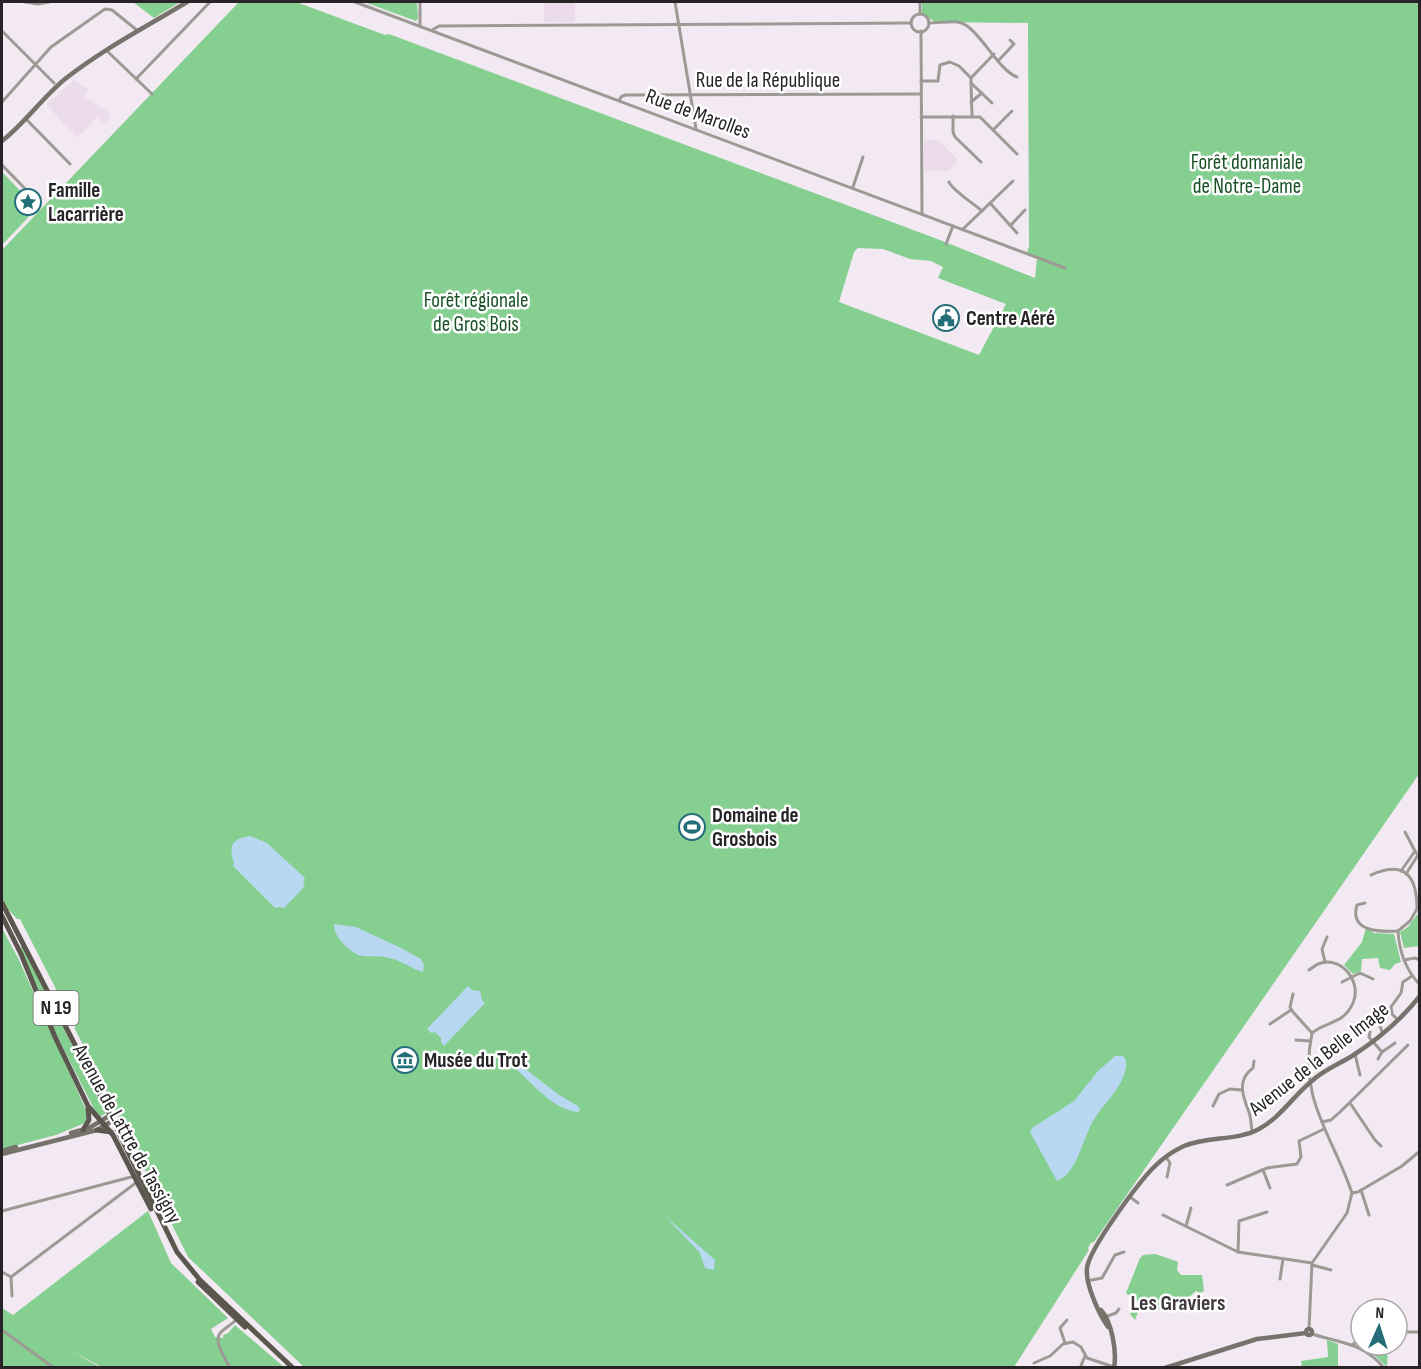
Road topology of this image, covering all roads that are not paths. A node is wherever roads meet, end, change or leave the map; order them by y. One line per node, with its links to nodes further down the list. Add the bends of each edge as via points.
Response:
1 (25, 2): 2 (street)
2 (49, 2)
3 (187, 2): 16 (street)
4 (210, 2): 25 (street)
5 (355, 2): 13 (street, Rue de Marolles)
6 (420, 2): 13 (street)
7 (675, 2): 12 (street)
8 (920, 2): 9 (street)
9 (920, 14): 10 (street); 11 (street)
10 (911, 23): 12 (street); 17 (street)
11 (929, 23): 17 (street); 21 (street, via 959,22)
12 (679, 24): 14 (street, via 439,26); 33 (street)
13 (420, 25): 14 (street, Rue de Marolles)
14 (432, 30): 34 (street, Rue de Marolles)
15 (2, 31): 18 (street)
16 (138, 31): 20 (street); 23 (street, via 112,10 105,9 51,47)
17 (921, 31): 27 (street)
18 (4, 36): 23 (street)
19 (1010, 40): 22 (street, via 1014,44)
20 (106, 50): 25 (street); 42 (street, via 71,75)
21 (994, 54): 22 (street); 26 (street)
22 (998, 61): 24 (street)
23 (36, 65): 28 (street); 35 (street)
24 (1017, 77)
25 (136, 78): 31 (street)
26 (971, 78): 27 (street, via 950,62 940,65 938,81); 29 (street)
27 (921, 81): 32 (street)
28 (54, 83)
29 (971, 83): 30 (street); 36 (street)
30 (982, 93): 36 (street); 37 (street)
31 (152, 94)
32 (921, 94): 33 (street, Rue de la République); 41 (street)
33 (692, 95): 34 (street, Rue de la République, via 626,95); 43 (street)
34 (619, 100): 43 (street, Rue de Marolles)
35 (2, 102)
36 (971, 102): 40 (street)
37 (992, 103)
38 (1012, 111): 44 (street)
39 (953, 116): 40 (street); 41 (street); 48 (street, via 955,137)
40 (972, 116): 44 (street, via 980,117)
41 (921, 117): 58 (street)
42 (26, 119): 45 (street); 49 (street)
43 (696, 129): 53 (street, Rue de Marolles)
44 (993, 130): 46 (street)
45 (2, 141)
46 (1017, 153)
47 (863, 158): 53 (street)
48 (981, 162)
49 (69, 164)
50 (2, 165): 55 (street)
51 (1013, 181): 54 (street)
52 (949, 182): 57 (street, via 951,188)
53 (853, 188): 58 (street, Rue de Marolles)
54 (990, 203): 57 (street); 59 (street)
55 (40, 204)
56 (1026, 210): 59 (street)
57 (982, 211): 61 (street)
58 (922, 214): 60 (street, Rue de Marolles)
59 (1011, 225): 62 (street)
60 (953, 226): 61 (street, Rue de Marolles); 63 (street)
61 (963, 229): 64 (street, Rue de Marolles)
62 (1017, 233)
63 (946, 244)
64 (1065, 268)
65 (1405, 832): 66 (street)
66 (1415, 851): 67 (street); 68 (street)
67 (1419, 855): 69 (street)
68 (1401, 871): 69 (street); 70 (street, via 1389,868)
69 (1406, 874): 73 (street, via 1414,885)
70 (1371, 875)
71 (2, 903): 110 (main road, N 19)
72 (1365, 903): 75 (street, via 1358,904 1355,911 1360,923 1373,931)
73 (1418, 909): 75 (street)
74 (2, 916): 108 (main road, Avenue de Lattre de Tassigny / N 19)
75 (1398, 931): 77 (street)
76 (1327, 937): 79 (street, via 1322,949)
77 (1404, 960): 78 (street); 81 (street)
78 (1419, 960)
79 (1325, 962): 80 (street); 82 (street, via 1339,965)
80 (1309, 970)
81 (1412, 976): 85 (street); 89 (street, via 1403,982 1391,1007)
82 (1351, 977): 83 (street, via 1360,973); 84 (street); 93 (street, via 1356,994 1353,1003 1335,1023 1318,1027)
83 (1373, 978)
84 (1342, 982)
85 (1419, 986): 87 (street)
86 (1293, 994): 88 (street)
87 (1419, 995): 89 (street, Avenue de la Belle Image)
88 (1292, 1010): 90 (street); 93 (street)
89 (1398, 1020): 94 (street, Avenue de la Belle Image)
90 (1270, 1024)
91 (1380, 1026): 94 (street)
92 (1370, 1032): 97 (street)
93 (1312, 1033): 96 (street)
94 (1383, 1034): 97 (street, Avenue de la Belle Image)
95 (1296, 1040): 96 (street)
96 (1310, 1041): 105 (street)
97 (1372, 1042): 100 (street); 101 (street, Avenue de la Belle Image)
98 (1395, 1043): 100 (street)
99 (1408, 1045): 107 (street)
100 (1382, 1052): 102 (street)
101 (1355, 1054): 104 (street); 105 (street, Avenue de la Belle Image)
102 (1378, 1059)
103 (1254, 1061): 106 (street)
104 (1360, 1075)
105 (1310, 1083): 111 (street); 117 (street, Avenue de la Belle Image, via 1266,1125)
106 (1242, 1090): 109 (street, via 1230,1089 1220,1094); 117 (street)
107 (1350, 1102): 111 (street); 118 (street)
108 (88, 1106): 112 (main road, Avenue de Lattre de Tassigny / N 19); 115 (main road, via 89,1120)
109 (1213, 1106)
110 (111, 1118): 112 (street); 148 (main road, N 19, via 177,1252)
111 (1322, 1122): 113 (street)
112 (103, 1123): 114 (street); 115 (street); 116 (main road, Avenue de Lattre de Tassigny / N 19)
113 (1325, 1129): 122 (street, via 1299,1141 1301,1157 1297,1164); 128 (street)
114 (97, 1130): 115 (street); 116 (main road)
115 (84, 1131): 120 (street)
116 (111, 1132): 124 (main road, Avenue de Lattre de Tassigny / N 19)
117 (1252, 1132): 121 (street, Avenue de la Belle Image, via 1204,1140)
118 (1381, 1146)
119 (1419, 1151): 127 (street)
120 (2, 1152)
121 (1166, 1157): 123 (street, via 1170,1163); 129 (street, Avenue de la Belle Image)
122 (1263, 1170): 125 (street); 126 (street)
123 (1167, 1177)
124 (136, 1179): 132 (street); 143 (street); 148 (main road, Avenue de Lattre de Tassigny / N 19, via 178,1258)
125 (1227, 1185)
126 (1270, 1188)
127 (1361, 1190): 128 (street); 135 (street)
128 (1352, 1192): 140 (street, via 1347,1213)
129 (1130, 1197): 130 (street); 145 (street, Avenue de la Belle Image, via 1090,1257)
130 (1138, 1203)
131 (1191, 1208): 136 (street)
132 (2, 1211)
133 (1267, 1212): 138 (street, via 1239,1221)
134 (1163, 1215): 136 (street)
135 (1369, 1215)
136 (1186, 1226): 138 (street)
137 (1124, 1252): 145 (street, via 1115,1255 1102,1278)
138 (1238, 1252): 139 (street)
139 (1283, 1259): 140 (street); 144 (street)
140 (1312, 1264): 141 (street); 152 (street)
141 (1331, 1270)
142 (2, 1272): 143 (street)
143 (11, 1277): 146 (street)
144 (1280, 1279)
145 (1087, 1281): 149 (street)
146 (12, 1296)
147 (1119, 1309): 149 (street)
148 (238, 1318): 160 (street, via 218,1338); 161 (main road, Avenue de Lattre de Tassigny / N 19); 162 (main road, N 19)
149 (1104, 1318): 158 (street, via 1114,1358)
150 (1067, 1320): 153 (street, via 1060,1328)
151 (2, 1330): 159 (street)
152 (1309, 1332): 154 (street); 157 (street, via 1257,1339)
153 (1065, 1343): 155 (street, via 1077,1344); 156 (street)
154 (1349, 1343)
155 (1086, 1356): 158 (street); 163 (street)
156 (1034, 1363)
157 (1174, 1366): 164 (street)
158 (1112, 1367)
159 (54, 1368)
160 (230, 1368)
161 (288, 1368)
162 (293, 1368)
163 (1080, 1368)
164 (1164, 1368)

